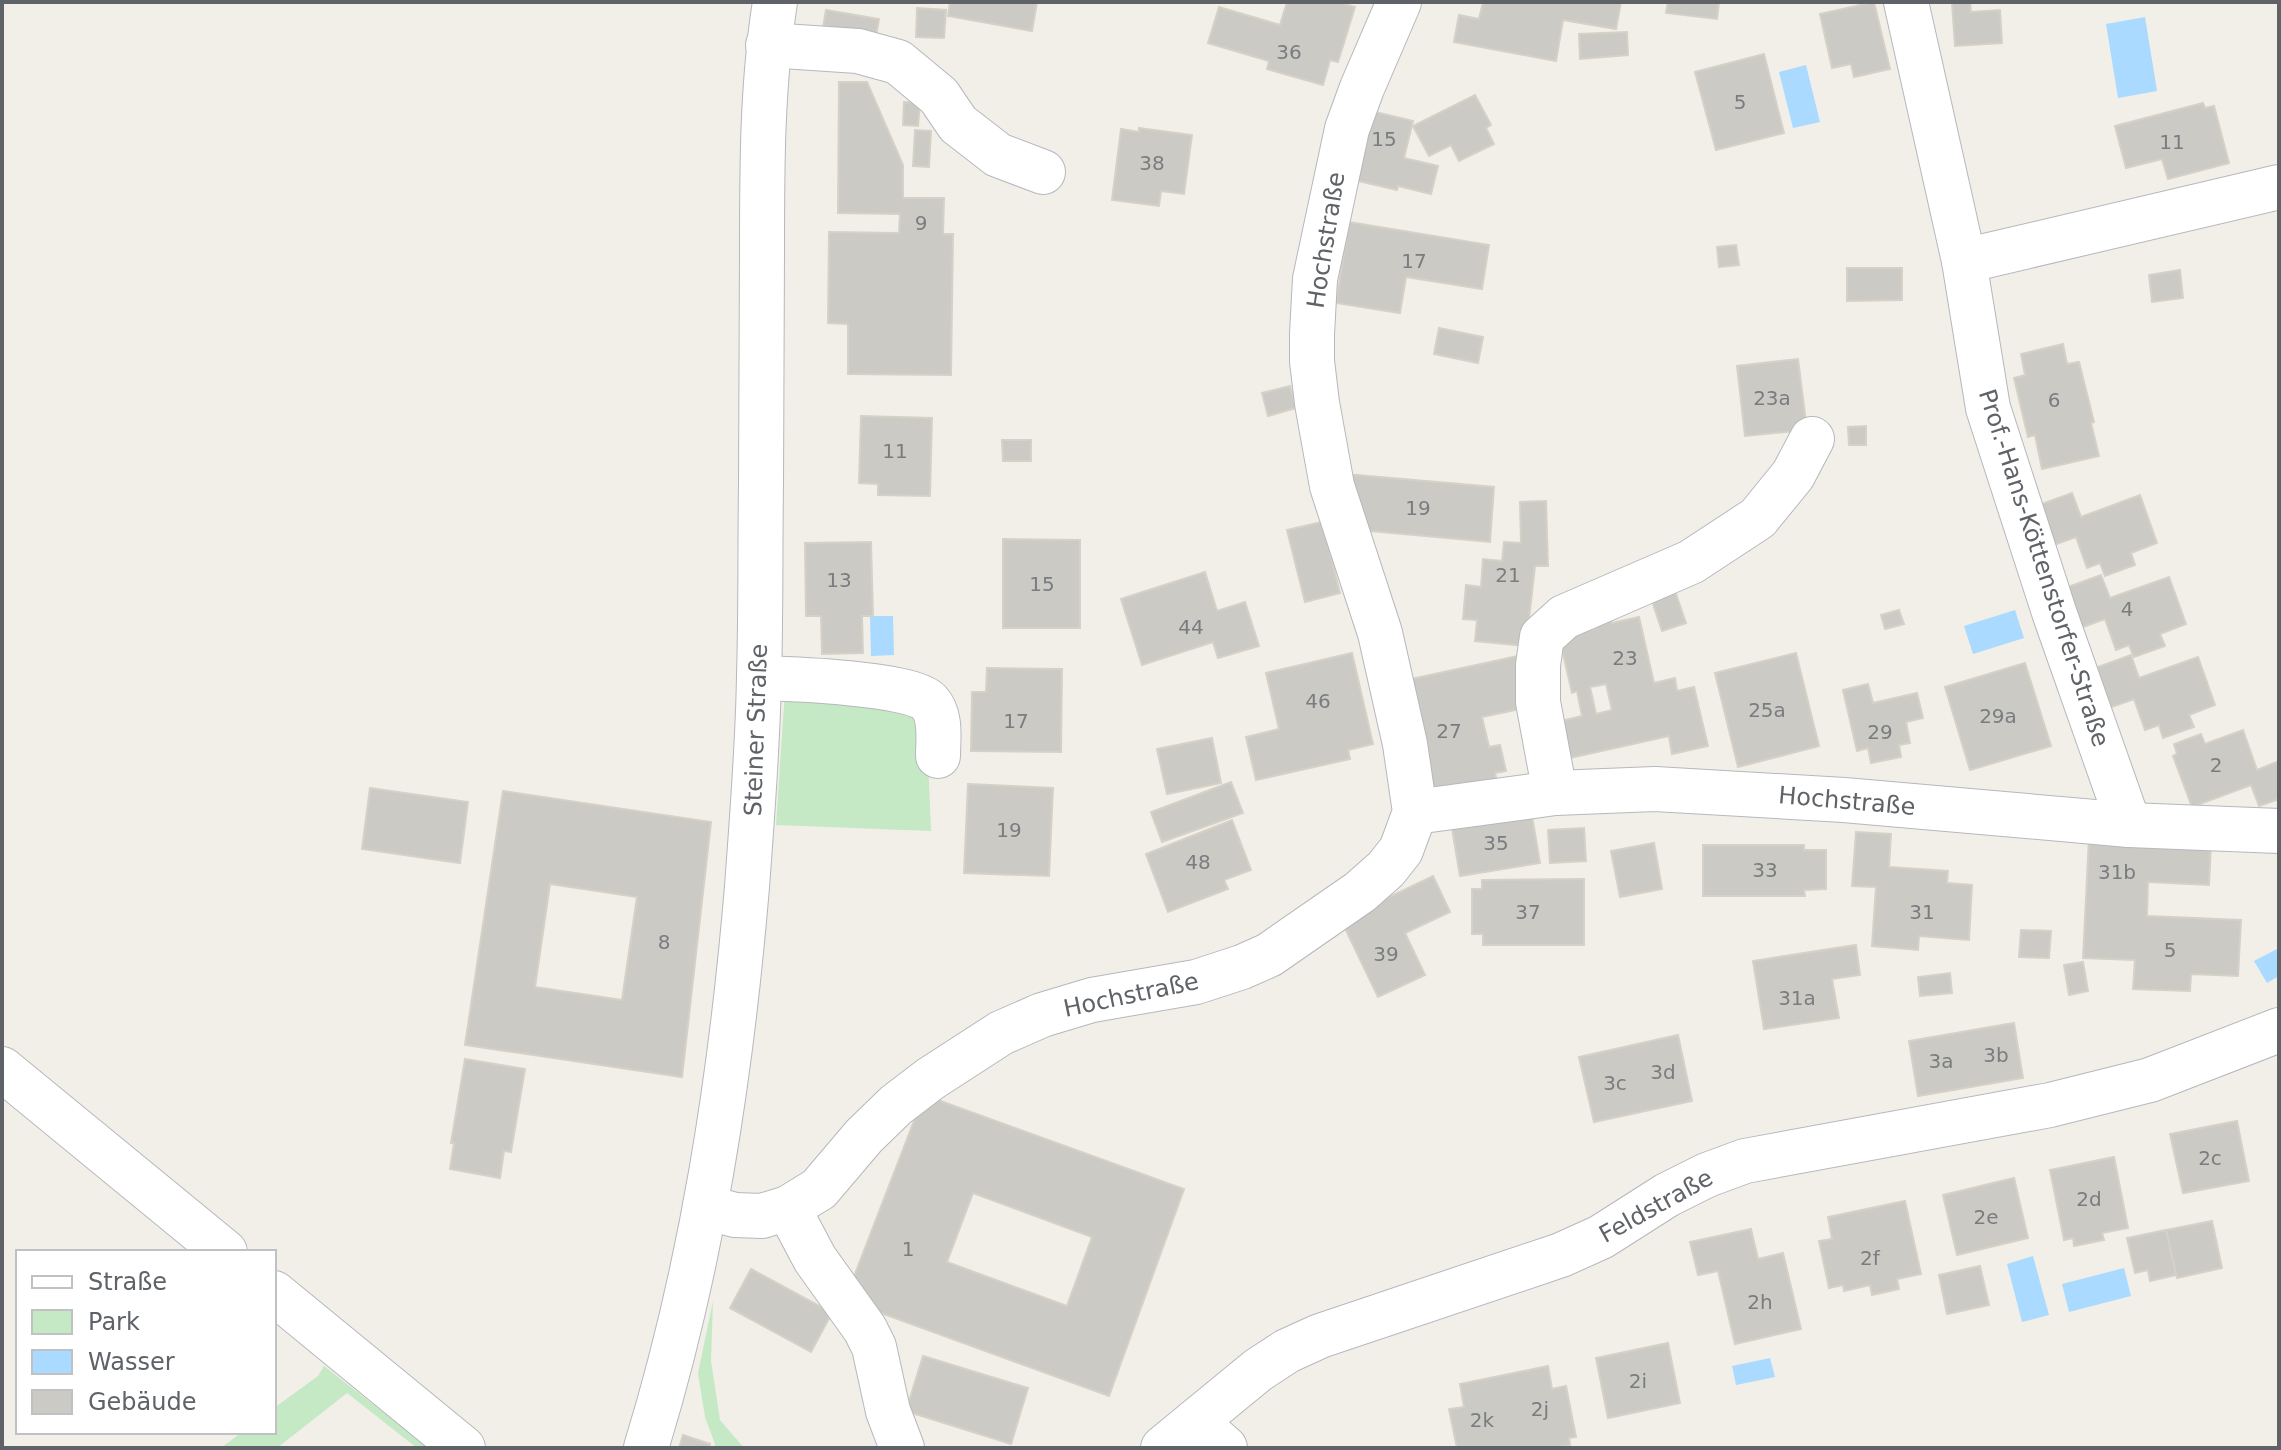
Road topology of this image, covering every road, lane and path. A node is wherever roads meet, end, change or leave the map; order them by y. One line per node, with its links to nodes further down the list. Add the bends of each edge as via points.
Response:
1 (775, 2): 4 (street, Steiner Straße)
2 (1399, 2): 12 (street, Hochstraße, via 1347,129 1315,279 1312,361 1332,486 1380,633)
3 (1906, 2): 7 (street, Prof.-Hans-Köttenstorfer-Straße)
4 (768, 45): 5 (street, via 858,51 898,62 939,96 958,124 998,155); 9 (street, Steiner Straße, via 762,136)
5 (1043, 172)
6 (2279, 187): 7 (street)
7 (1964, 261): 13 (street, Prof.-Hans-Köttenstorfer-Straße, via 1988,408)
8 (1812, 439): 11 (street, via 1793,475 1758,518 1691,562 1564,617 1542,637 1538,702)
9 (759, 678): 10 (street, via 921,696 935,712); 17 (street, Steiner Straße, via 740,970)
10 (938, 756)
11 (1555, 793): 12 (street, Hochstraße); 13 (street, Hochstraße, via 1743,793)
12 (1415, 812): 18 (street, Hochstraße, via 1401,850 1386,869 1269,955 1196,982 1092,1000 1001,1033 896,1105 819,1189)
13 (2129, 825): 14 (street, Hochstraße)
14 (2279, 831)
15 (2279, 1030): 21 (street, Feldstraße, via 2150,1080 2050,1105 1745,1161 1707,1175 1561,1255 1287,1351 1258,1370)
16 (2, 1069): 19 (street)
17 (705, 1207): 18 (street, Hochstraße, via 762,1216); 23 (street, Steiner Straße, via 687,1301)
18 (788, 1208): 24 (street, via 874,1347)
19 (223, 1250)
20 (276, 1295): 22 (street)
21 (1195, 1439)
22 (463, 1448)
23 (646, 1448)
24 (902, 1448)

